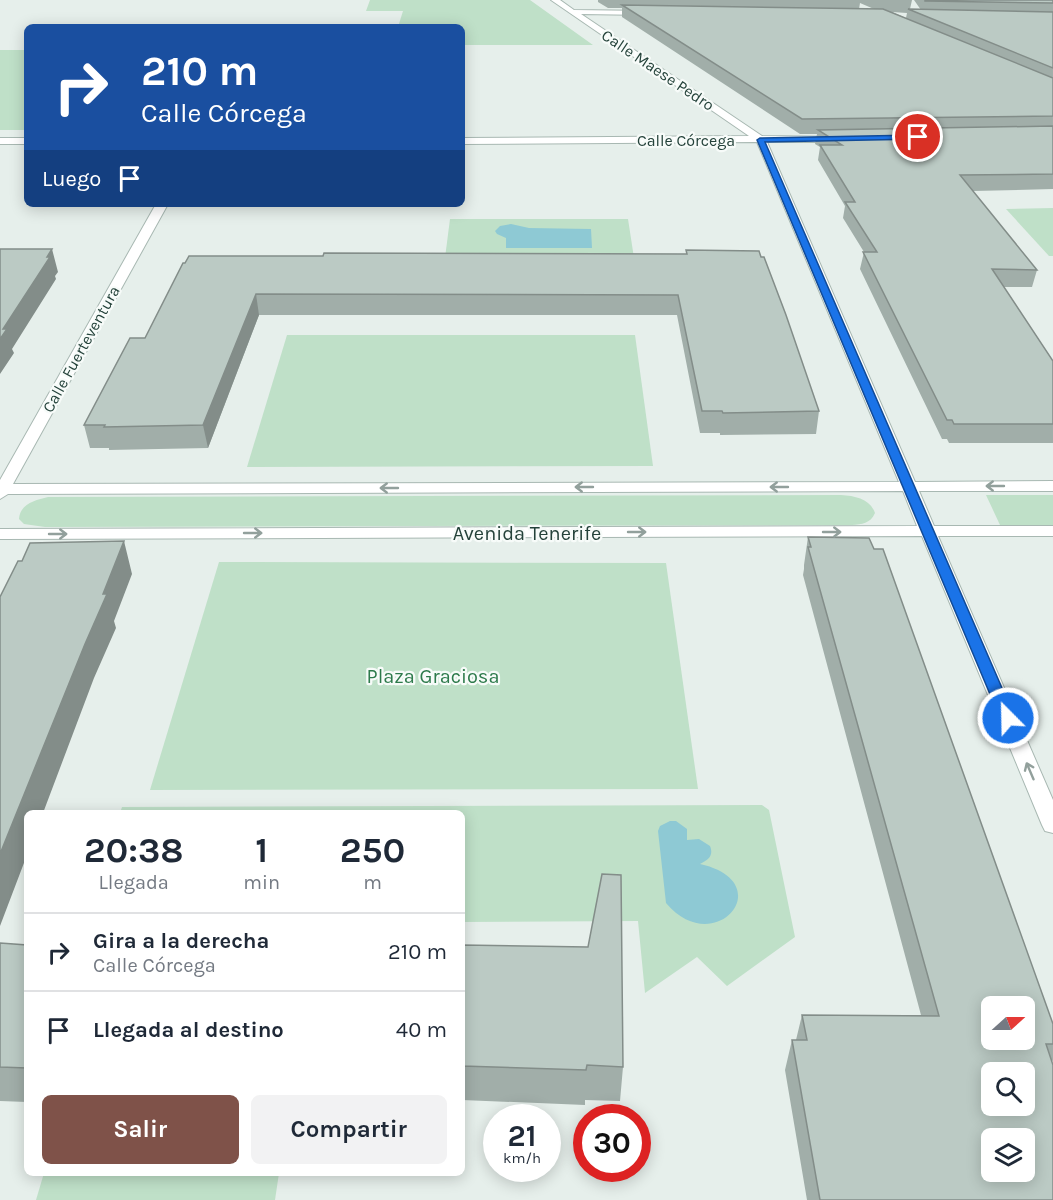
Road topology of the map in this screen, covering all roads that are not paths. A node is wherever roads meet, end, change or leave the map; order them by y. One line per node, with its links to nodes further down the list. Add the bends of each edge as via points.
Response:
1 (555, 0): 2 (street, Calle Maese Pedro)
2 (573, 12): 3 (street); 5 (street, Calle Maese Pedro)
3 (660, 14)
4 (854, 138): 5 (street, Calle Córcega)
5 (760, 140): 8 (street, Calle Córcega); 10 (street)
6 (0, 141): 7 (street)
7 (24, 141)
8 (465, 141)
9 (160, 207): 12 (street, Calle Fuerteventura)
10 (909, 486): 11 (street, one-way to 10); 12 (street, one-way to 12); 14 (street)
11 (1053, 486)
12 (1, 490)
13 (1053, 531): 14 (street, Avenida Tenerife)
14 (929, 532): 15 (street, Avenida Tenerife, one-way to 14); 16 (street, one-way to 14)
15 (0, 534)
16 (1053, 825)

